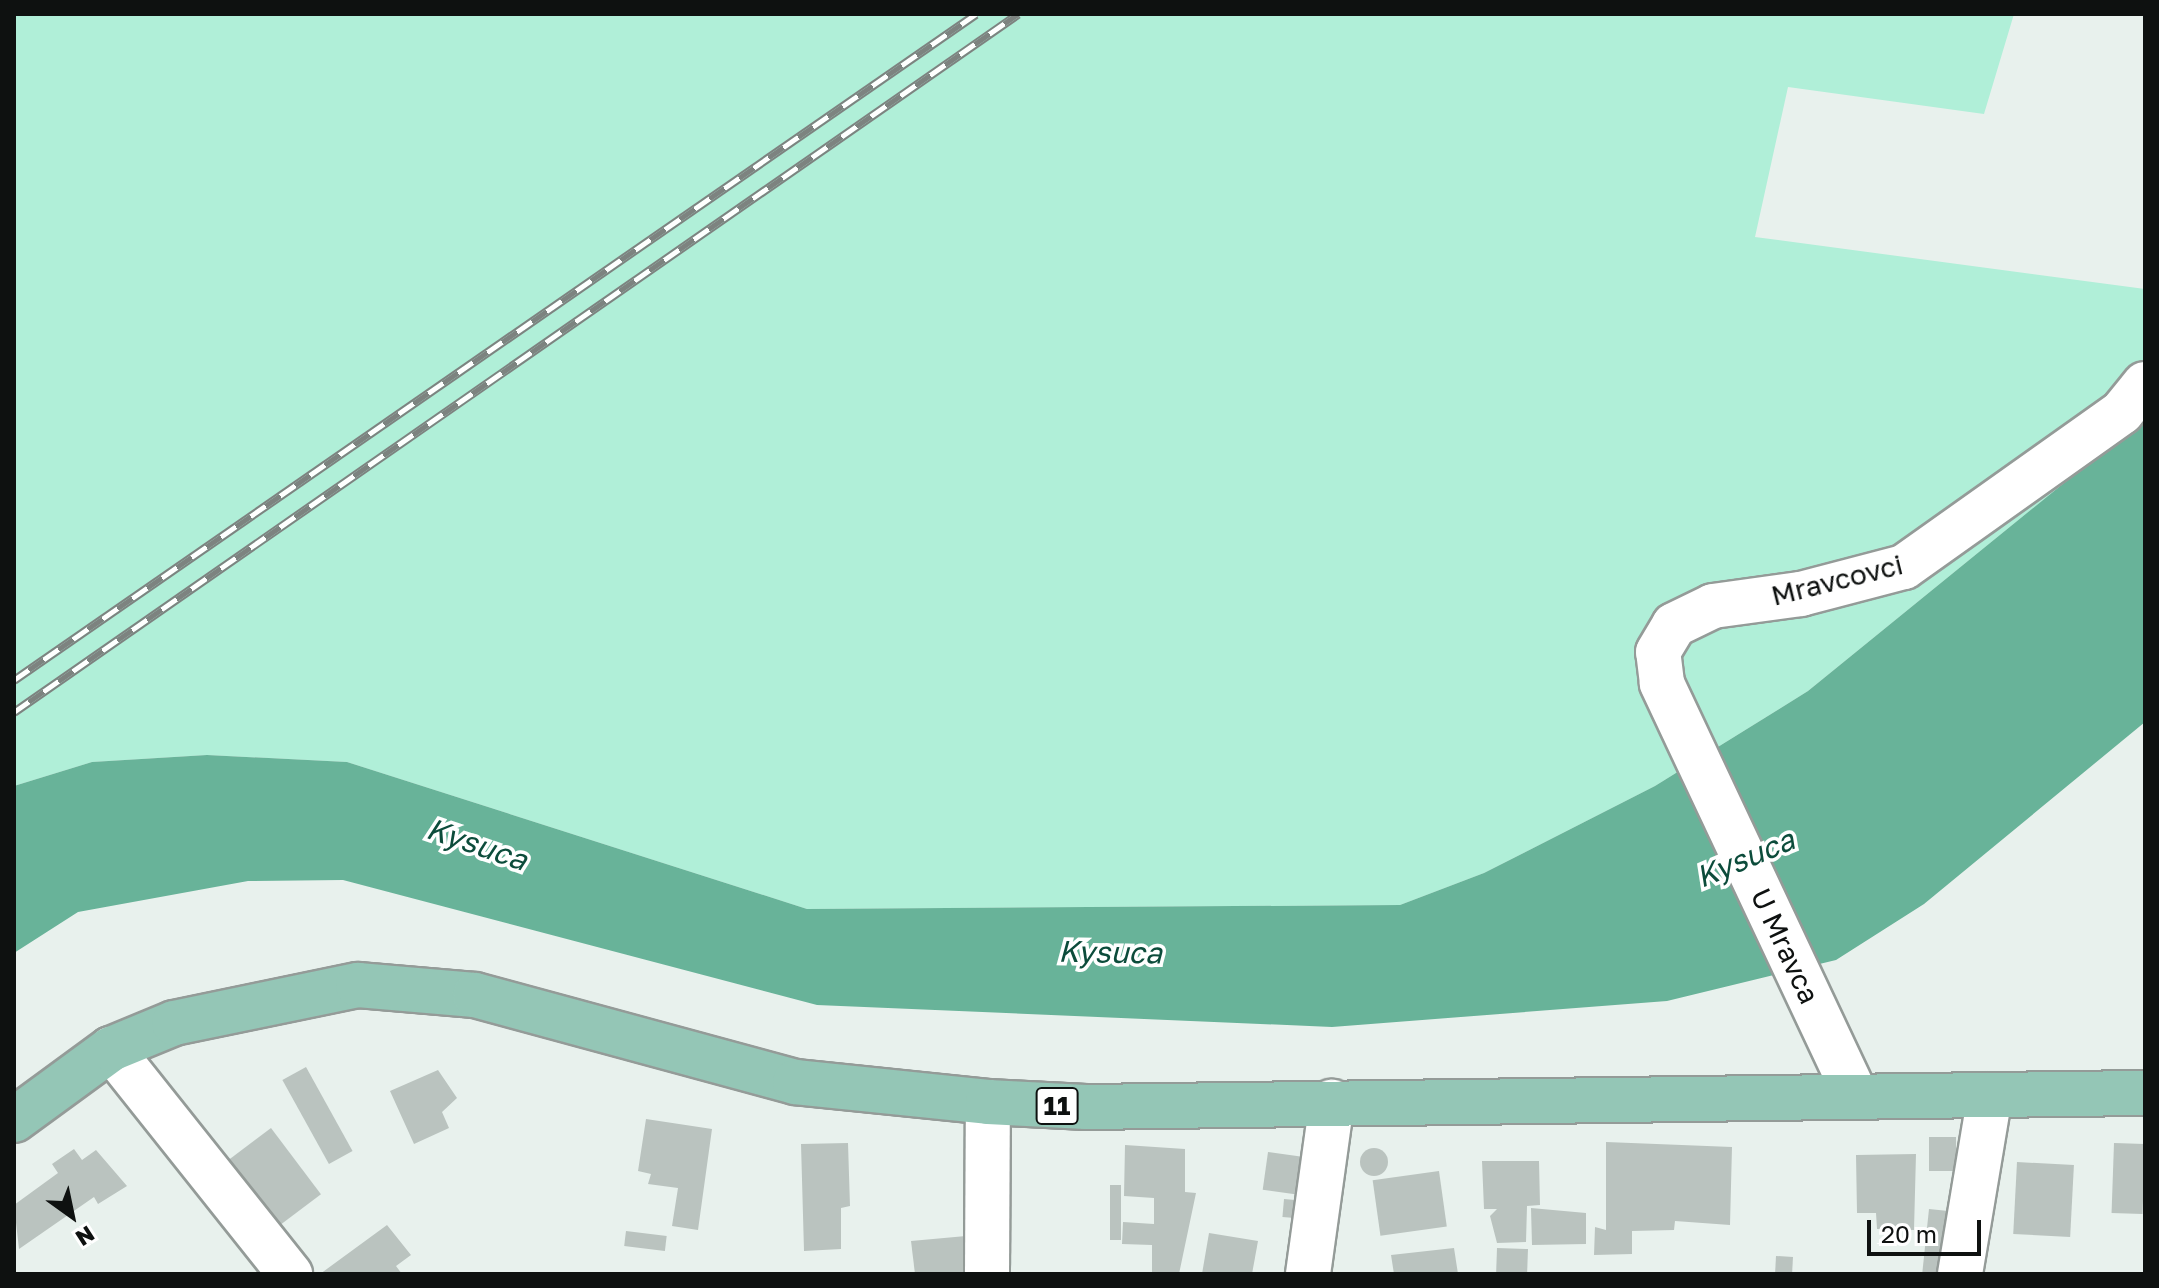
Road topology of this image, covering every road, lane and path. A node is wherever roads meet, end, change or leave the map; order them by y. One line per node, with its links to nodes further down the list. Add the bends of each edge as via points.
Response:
1 (2145, 384): 2 (street, Mravcovci, via 2122,412 1904,567 1801,594 1713,606 1674,625 1658,652 1662,683)
2 (1680, 721): 5 (street, U Mravca)
3 (111, 1049): 7 (main road, 11, via 174,1023 290,994 416,988 475,995 795,1082); 9 (main road, 11); 10 (street)
4 (2145, 1093): 6 (main road, 11)
5 (1855, 1094): 6 (main road, 11); 8 (main road, 11)
6 (1990, 1095): 13 (street)
7 (988, 1102): 8 (main road, 11); 11 (street)
8 (1332, 1102): 12 (street)
9 (14, 1120)
10 (290, 1274)
11 (987, 1274)
12 (1308, 1274)
13 (1960, 1274)

